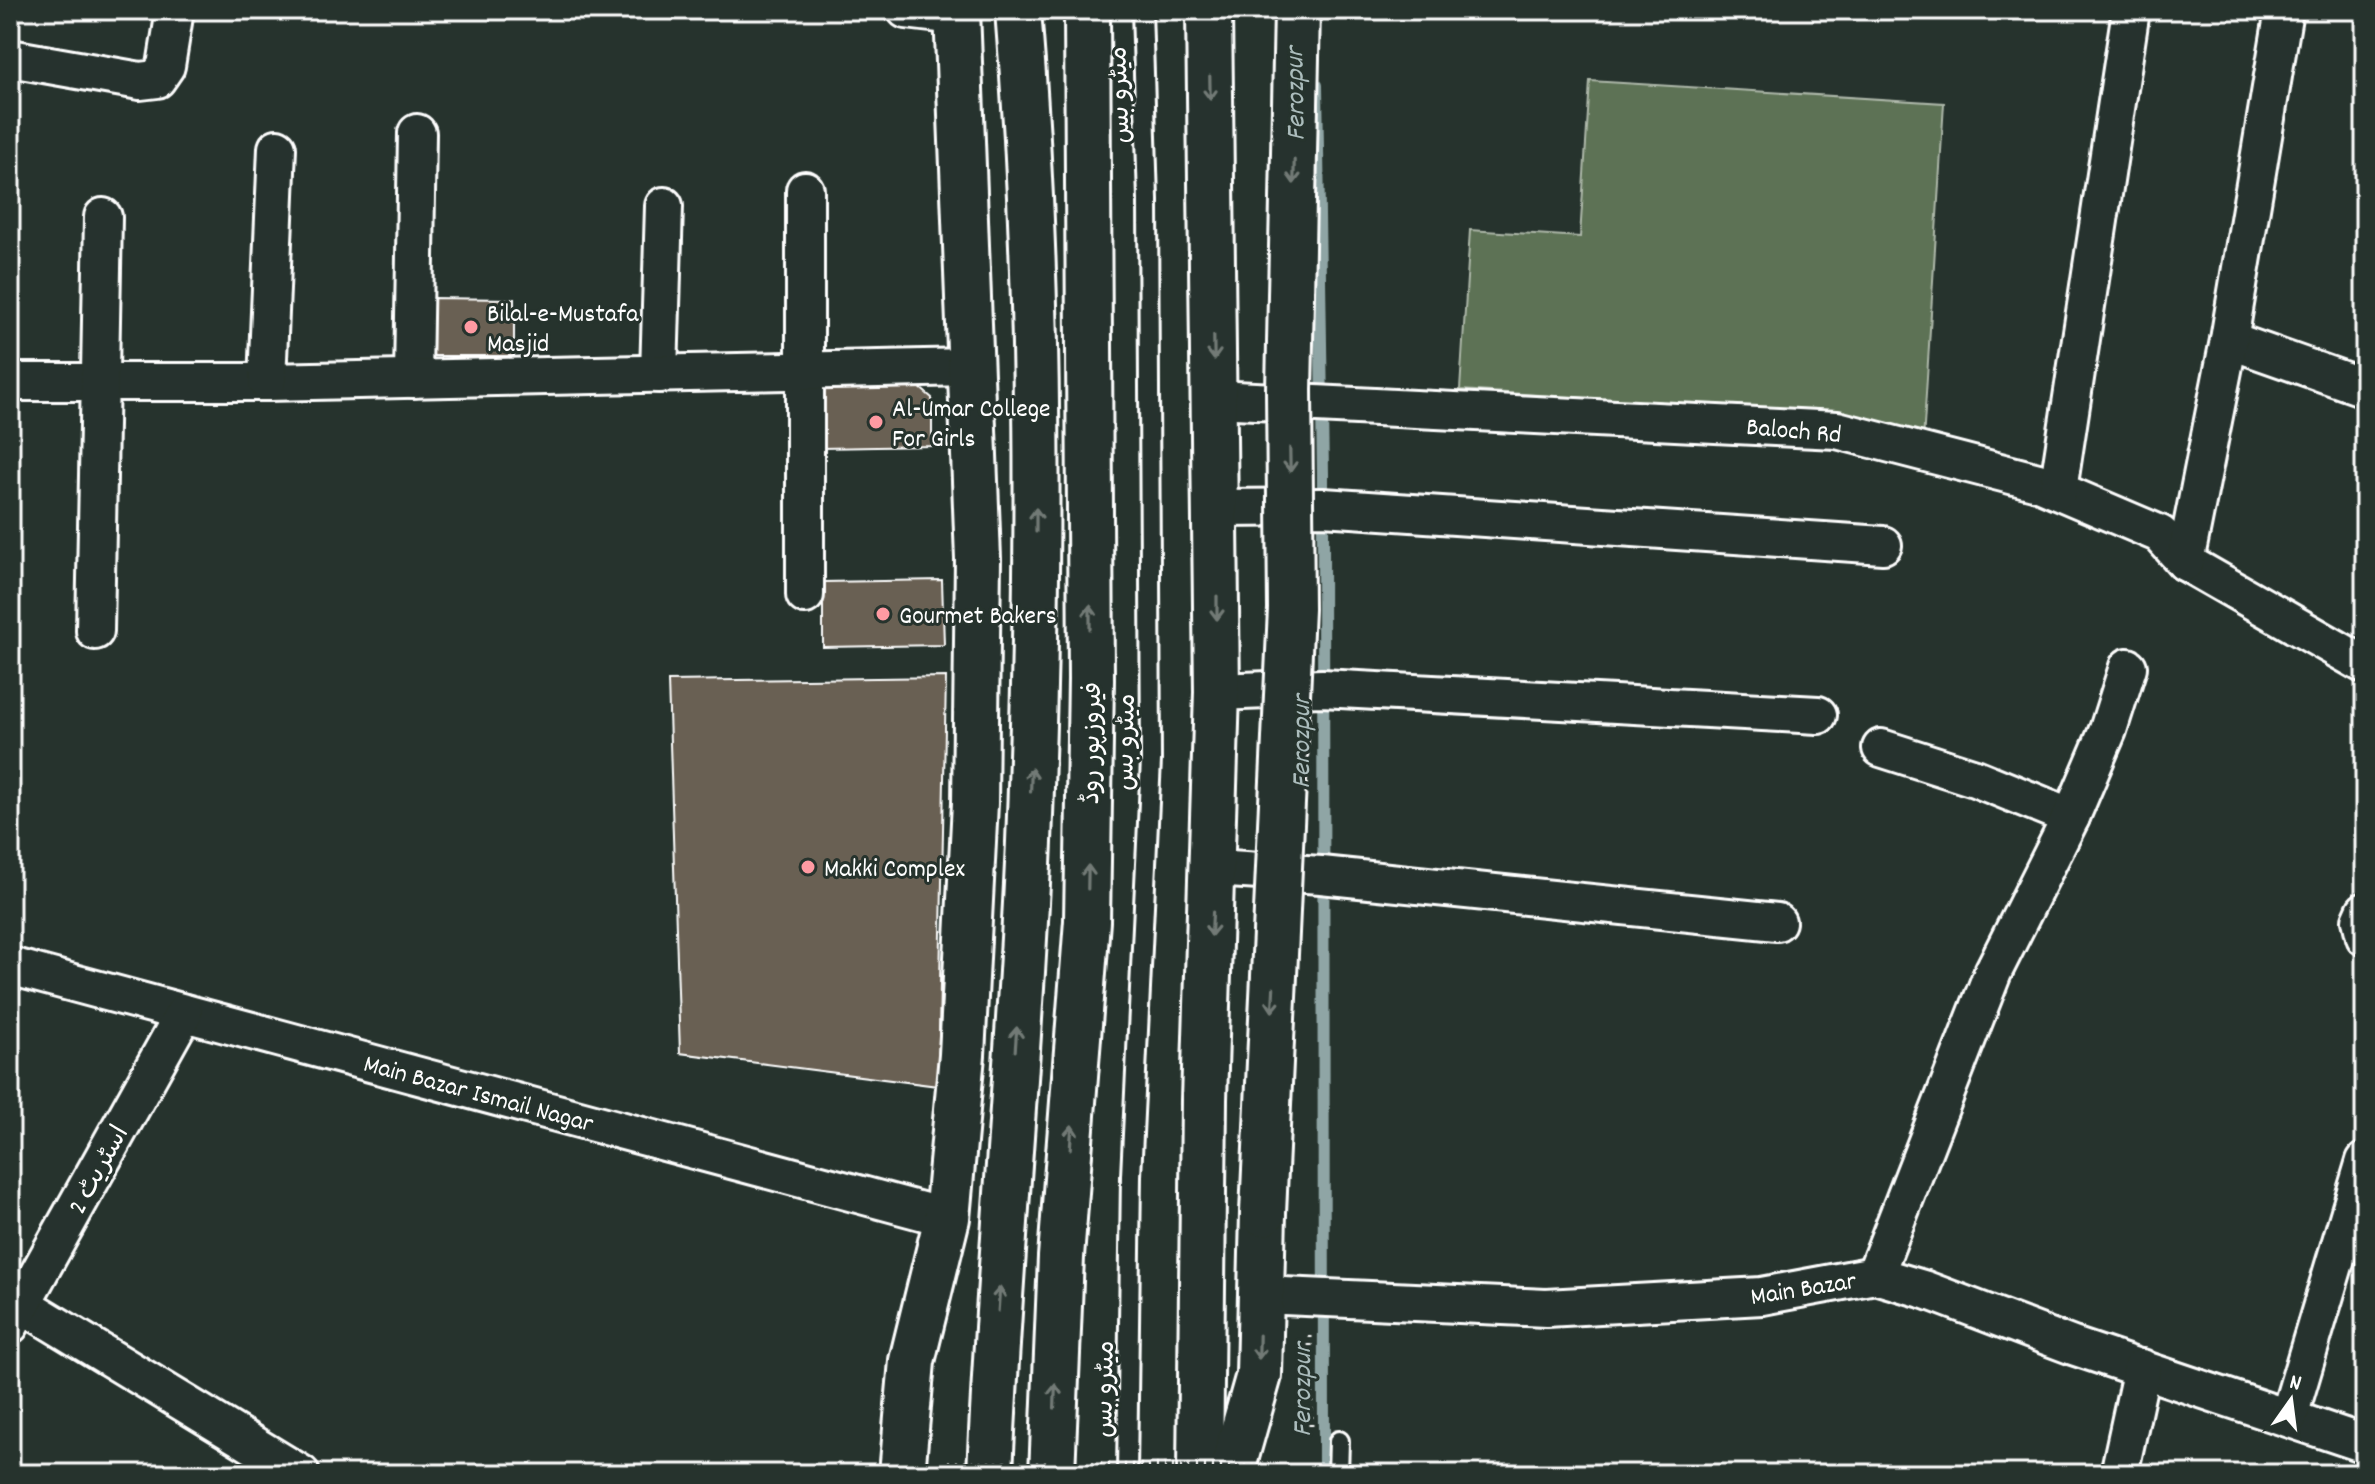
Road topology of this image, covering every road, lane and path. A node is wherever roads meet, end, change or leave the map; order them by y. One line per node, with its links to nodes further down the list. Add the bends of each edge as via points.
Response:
1 (175, 10): 11 (street, via 166,66 157,79 140,81)
2 (906, 10): 10 (street)
3 (1018, 10): 61 (main road, one-way to 3, via 1035,648 1031,167)
4 (1087, 10): 62 (main road, فیروزپور روڈ, one-way to 4, via 1061,1257 1087,921)
5 (1142, 10): 63 (lane, میٹرو بس, via 1151,760 1131,1176)
6 (1209, 10): 26 (main road, one-way to 26)
7 (1297, 10): 48 (main road, one-way to 48, bridge, via 1289,390 1291,609)
8 (2131, 10): 27 (street)
9 (2284, 10): 17 (street)
10 (957, 13): 18 (main road)
11 (10, 58)
12 (417, 133): 21 (street)
13 (277, 148): 23 (street)
14 (805, 190): 19 (street)
15 (664, 206): 20 (street)
16 (103, 217): 24 (street)
17 (2229, 340): 25 (street); 30 (street)
18 (970, 367): 19 (street); 46 (main road, via 978,559 975,803)
19 (805, 371): 20 (street); 31 (street)
20 (659, 374): 21 (street)
21 (413, 379): 23 (street)
22 (10, 382): 24 (street)
23 (267, 382): 24 (street)
24 (97, 383): 32 (street)
25 (2365, 388)
26 (1214, 399): 27 (street, Baloch Rd, via 1837,430); 28 (main road)
27 (2058, 490): 30 (street, Baloch Rd, via 2160,534)
28 (1217, 508): 29 (street, via 1323,507); 35 (main road, one-way to 35)
29 (1883, 545)
30 (2185, 562): 33 (street, Baloch Rd)
31 (805, 595)
32 (95, 631)
33 (2365, 665)
34 (2128, 667): 38 (street)
35 (1217, 692): 36 (street, via 1322,688); 39 (main road)
36 (1818, 715)
37 (1881, 748): 38 (street)
38 (2071, 817): 47 (street, via 1993,972)
39 (1214, 868): 41 (street); 64 (main road, one-way to 64, via 1204,1100)
40 (2365, 911): 42 (street)
41 (1777, 922)
42 (2365, 937)
43 (10, 966): 44 (street, Main Bazar Ismail Nagar)
44 (184, 1013): 46 (street, Main Bazar Ismail Nagar); 49 (street, اسٹریٹ 2)
45 (2365, 1161): 52 (street)
46 (947, 1218): 60 (main road, via 912,1361)
47 (1875, 1275): 48 (street, Main Bazar, via 1762,1296 1546,1308); 51 (street, Main Bazar)
48 (1261, 1295): 65 (main road, one-way to 65, via 1259,1375)
49 (14, 1309): 59 (street)
50 (1312, 1355): 53 (path)
51 (2142, 1368): 52 (street, Main Bazar); 67 (street)
52 (2289, 1416): 55 (street, Main Bazar)
53 (1311, 1439)
54 (1339, 1441): 66 (lane)
55 (2365, 1444)
56 (1311, 1453): 58 (path)
57 (948, 1463): 58 (path, bridge)
58 (1311, 1471)
59 (301, 1474)
60 (902, 1474)
61 (990, 1474)
62 (1052, 1474)
63 (1127, 1474)
64 (1200, 1474)
65 (1231, 1474)
66 (1338, 1474)
67 (2119, 1474)

